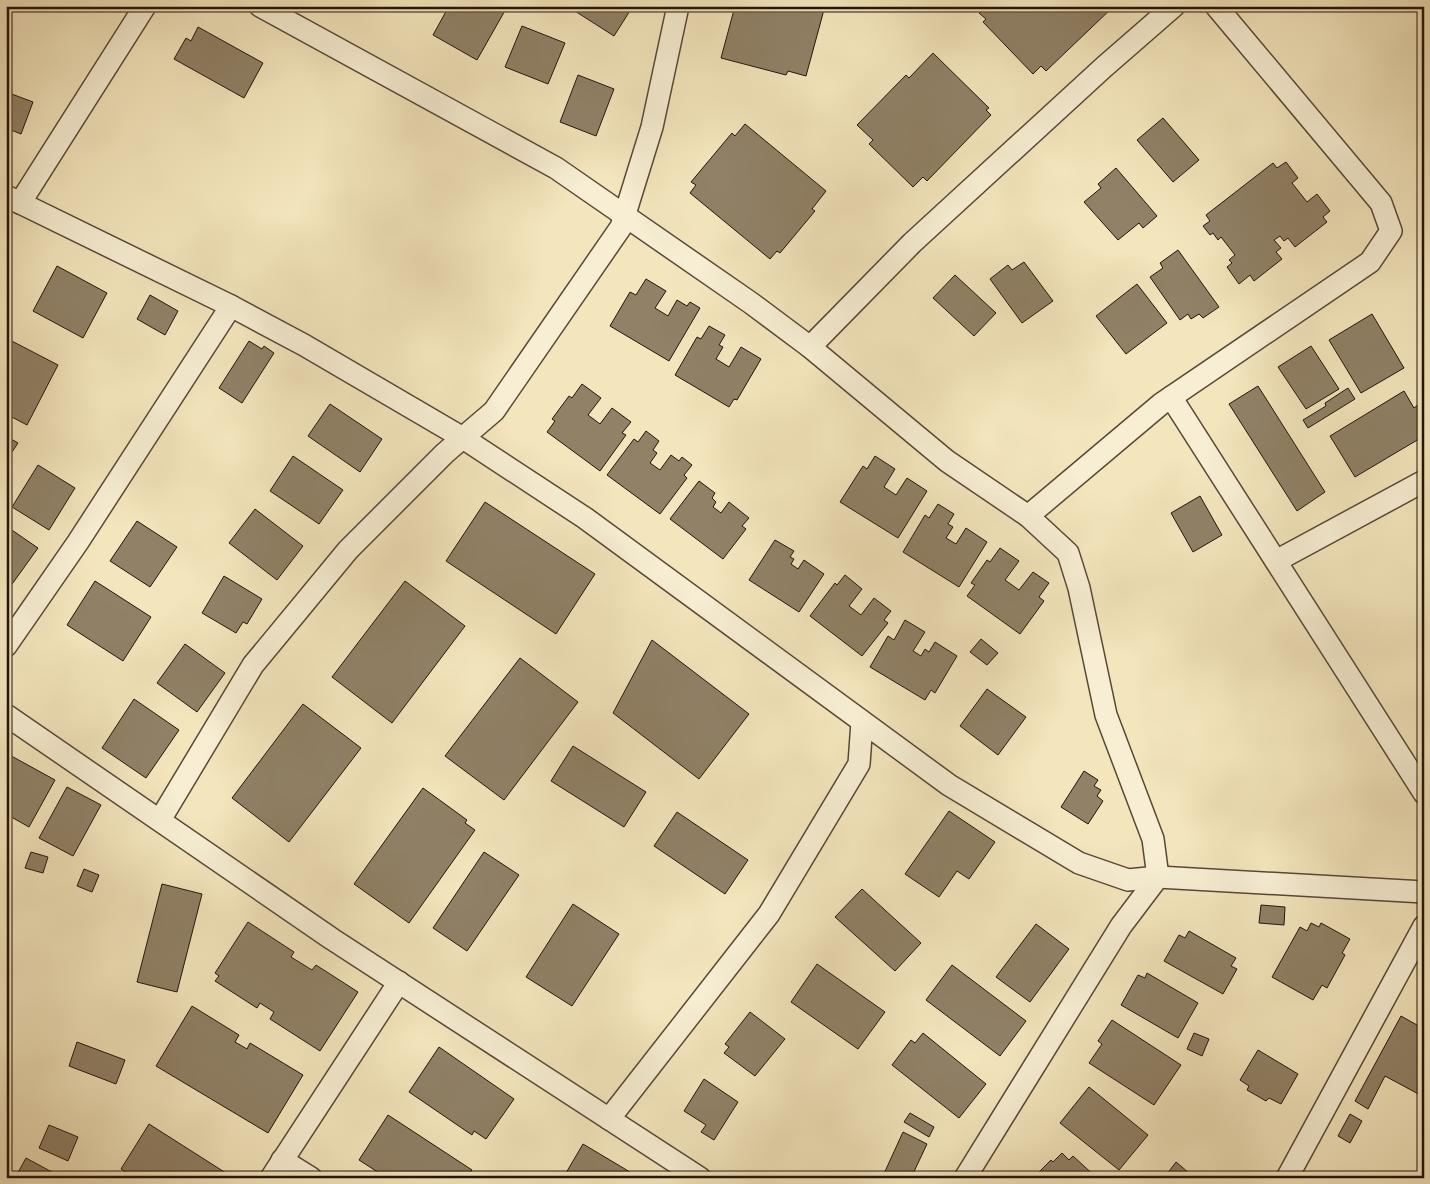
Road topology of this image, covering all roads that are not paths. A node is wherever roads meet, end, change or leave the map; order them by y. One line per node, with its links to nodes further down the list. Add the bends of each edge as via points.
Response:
1 (145, 6): 6 (street)
2 (260, 6): 7 (street, via 556,168)
3 (678, 6): 7 (street, via 652,126)
4 (1174, 6): 9 (street, via 912,243)
5 (1216, 6): 10 (street, via 1381,203 1391,231 1370,262)
6 (13, 199): 8 (street)
7 (625, 215): 9 (street); 11 (street, via 621,227 494,411)
8 (231, 306): 11 (street); 15 (street)
9 (810, 347): 13 (street, via 947,461)
10 (1171, 397): 13 (street); 14 (street)
11 (463, 438): 17 (street, via 585,518); 19 (street, via 348,550 253,664)
12 (1424, 481): 14 (street)
13 (1028, 516): 20 (street, via 1068,553 1079,588 1106,715 1153,839)
14 (1276, 561): 18 (street)
15 (6, 646)
16 (6, 715): 19 (street)
17 (862, 722): 20 (street, via 949,785 1079,863 1128,880); 24 (street, via 859,764 768,914)
18 (1424, 793)
19 (160, 820): 23 (street)
20 (1158, 877): 21 (street); 28 (street, via 1121,926)
21 (1424, 892)
22 (1424, 926): 29 (street)
23 (399, 982): 24 (street); 25 (street)
24 (609, 1119): 27 (street)
25 (276, 1169): 26 (street)
26 (311, 1178)
27 (700, 1178)
28 (965, 1178)
29 (1287, 1178)

